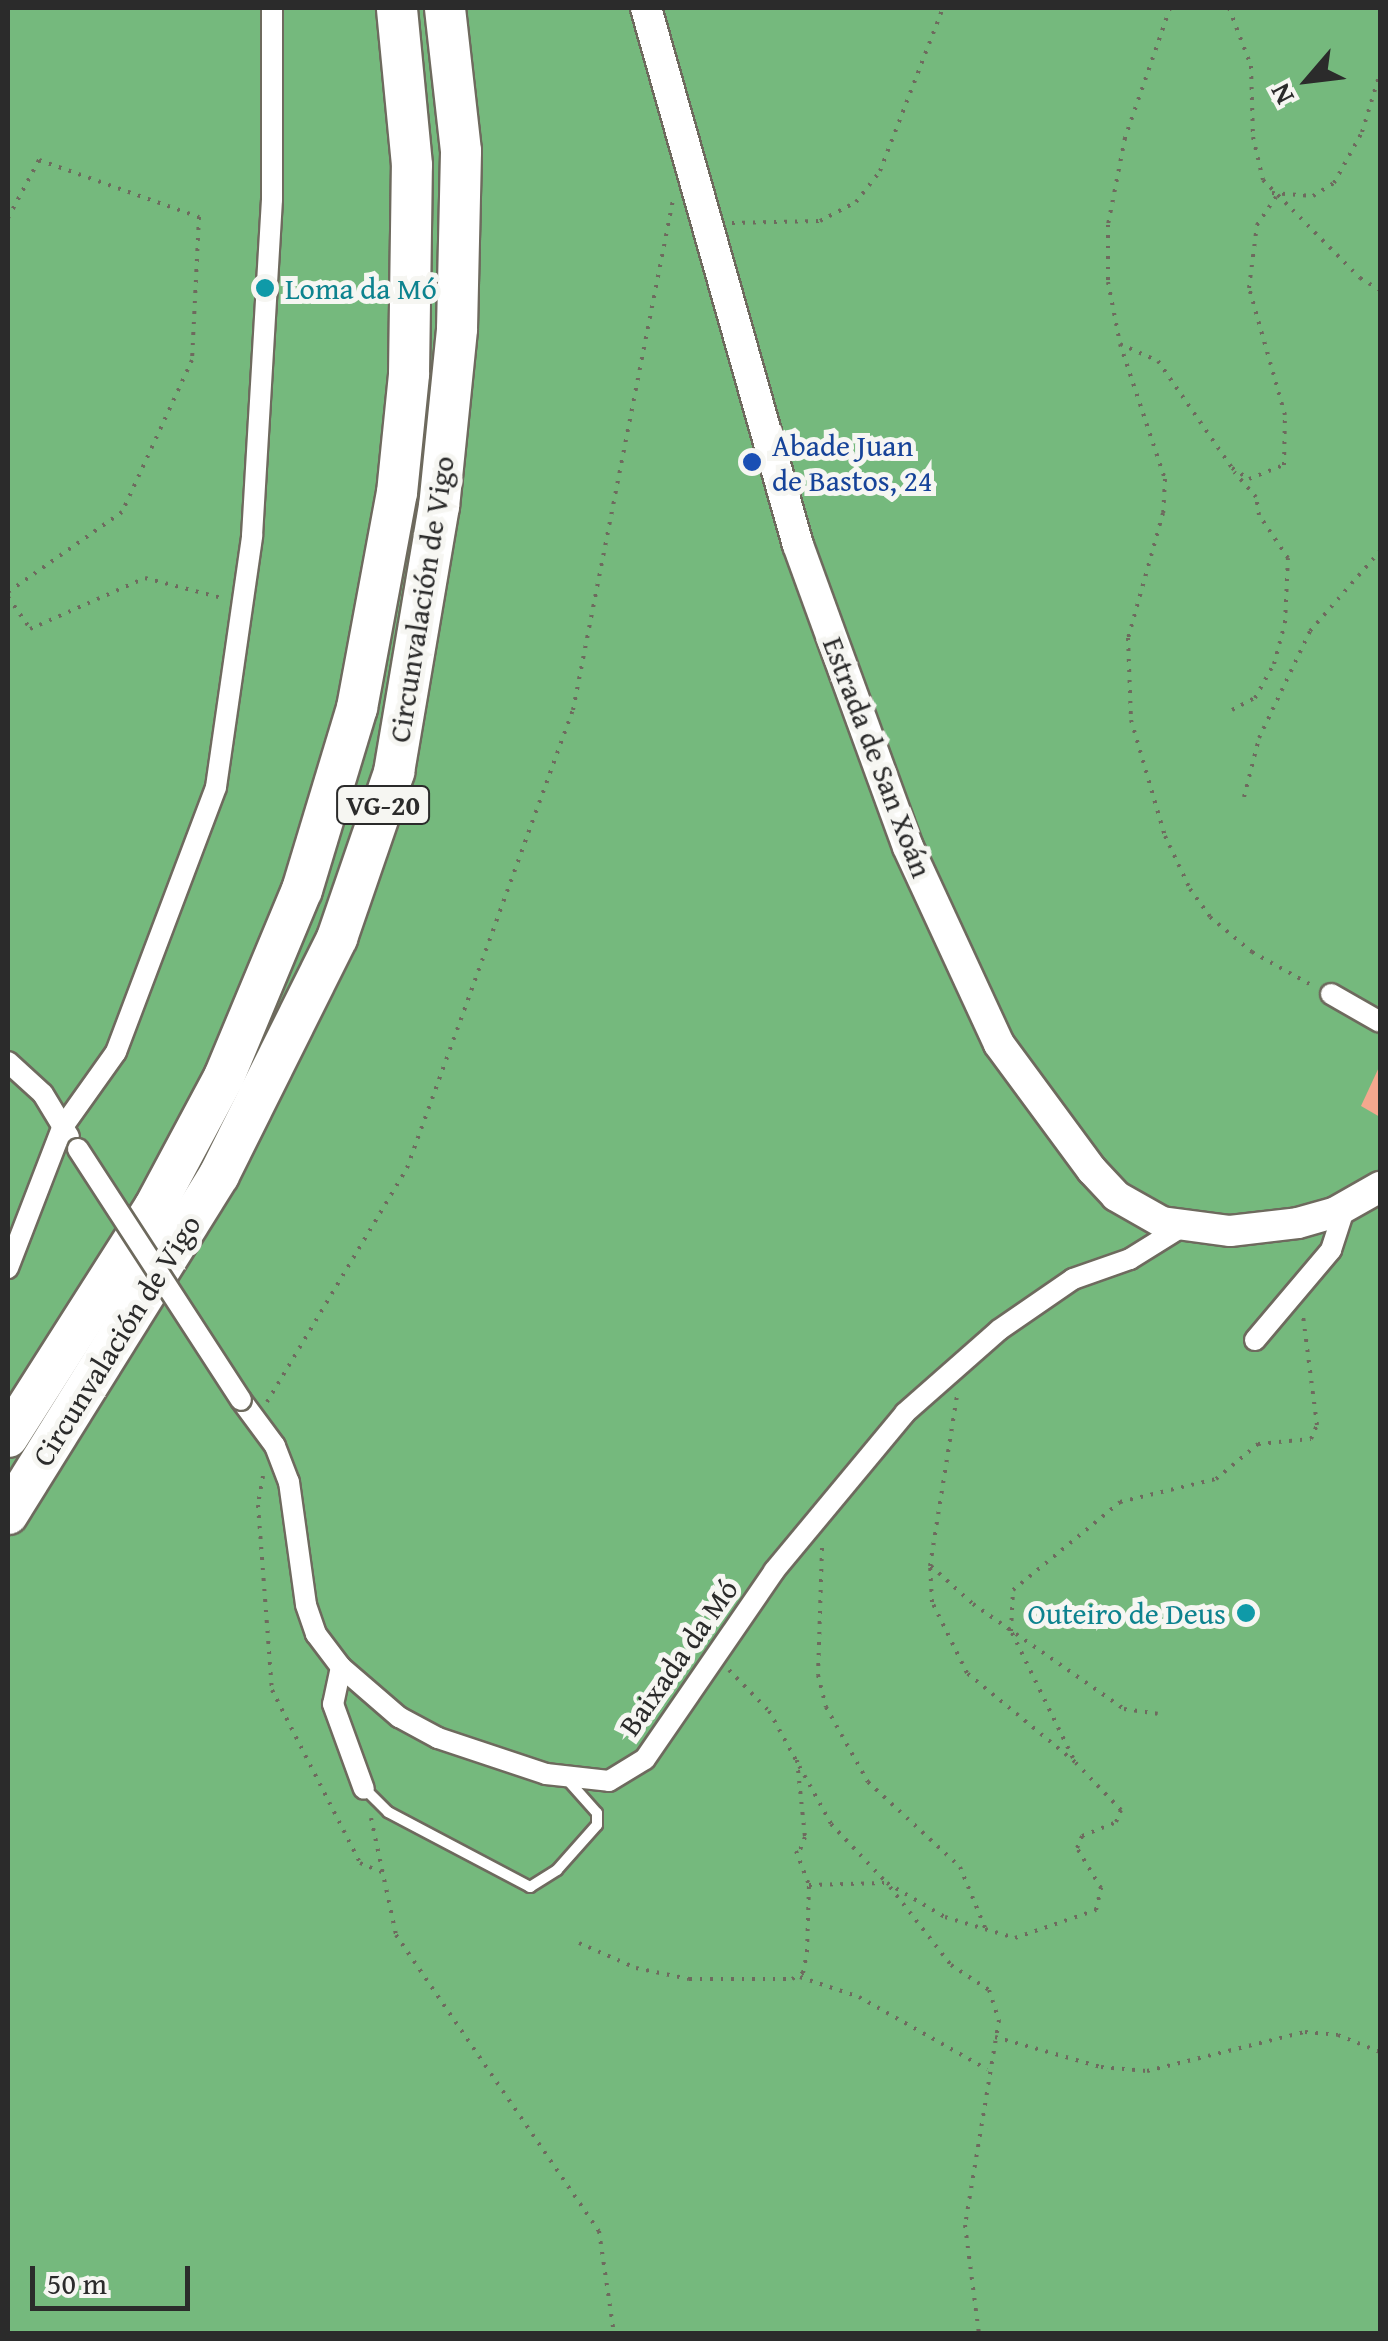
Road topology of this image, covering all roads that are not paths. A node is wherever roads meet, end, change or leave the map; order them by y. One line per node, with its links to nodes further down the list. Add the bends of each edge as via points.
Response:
1 (272, 8): 8 (street, via 272,199 245,615 216,787 116,1052)
2 (397, 8): 14 (highway, Circunvalación de Vigo / VG-20, via 412,165 410,358 398,493 357,708 302,890 224,1077 154,1208)
3 (445, 8): 15 (highway, Circunvalación de Vigo / VG-20, via 460,151 456,329 439,507 394,772 337,938 219,1174)
4 (646, 8): 11 (street, Estrada de San Xoán, via 798,545 908,847 999,1044 1116,1196)
5 (1331, 994): 6 (street)
6 (1380, 1022)
7 (8, 1062): 8 (street, Baixada da Mó, via 42,1094)
8 (62, 1128): 12 (street); 16 (street, Baixada da Mó, bridge, via 256,1418 289,1482 306,1605 316,1634)
9 (1380, 1187): 10 (street, Estrada de San Xoán)
10 (1345, 1207): 11 (street, Estrada de San Xoán, via 1298,1222 1230,1230); 13 (street, via 1331,1250)
11 (1183, 1226): 17 (street, Baixada da Mó, via 1130,1259 1074,1279 954,1367 814,1520 645,1759 610,1780)
12 (8, 1268)
13 (1254, 1340)
14 (8, 1437)
15 (8, 1514)
16 (341, 1667): 17 (street, Baixada da Mó, via 400,1718 438,1738); 18 (street, via 333,1704)
17 (565, 1778): 18 (lane, via 597,1813 597,1825 558,1870 530,1887 388,1812)
18 (364, 1789)

